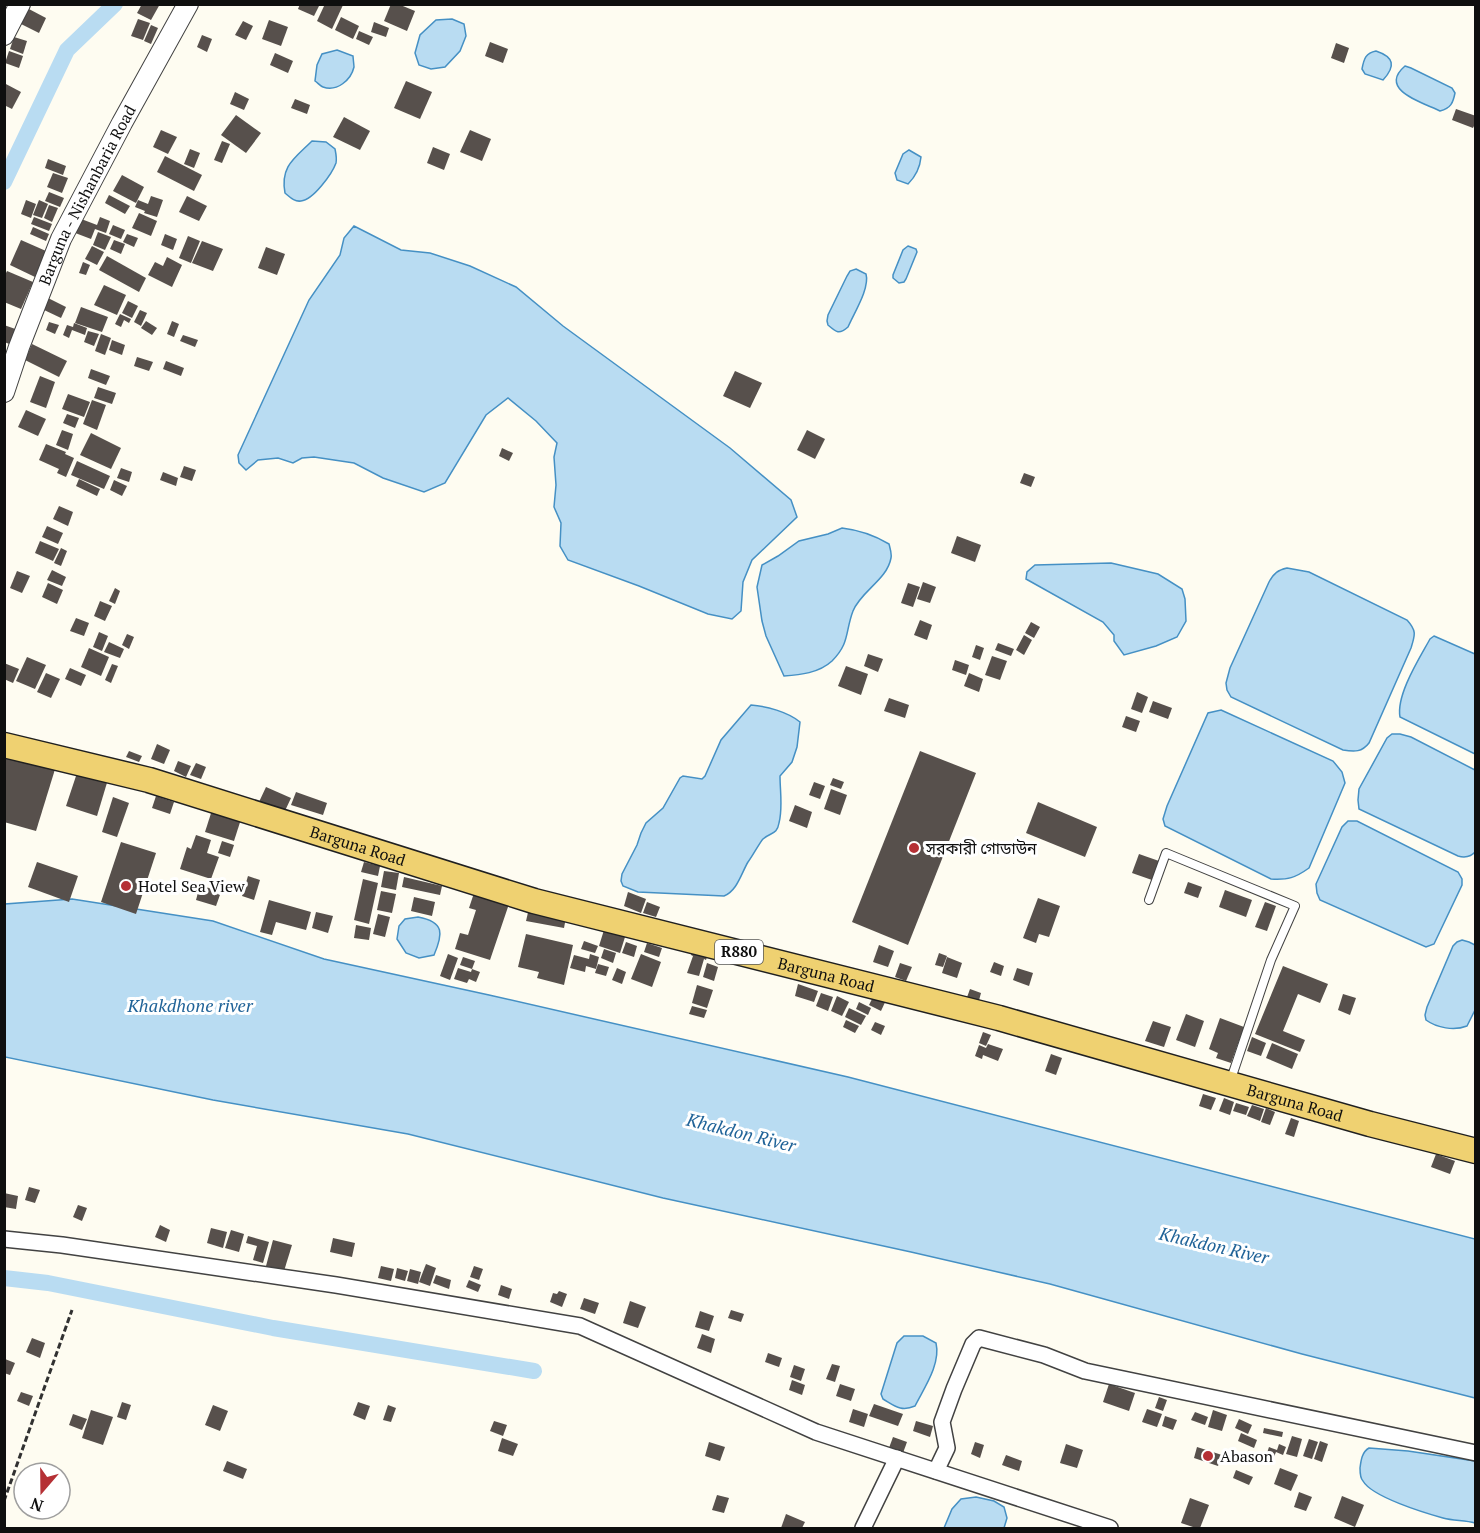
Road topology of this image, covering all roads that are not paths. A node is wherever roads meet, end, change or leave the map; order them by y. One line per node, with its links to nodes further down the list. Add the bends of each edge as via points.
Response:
1 (20, 4): 3 (street)
2 (188, 4): 4 (street, Barguna - Nishanbaria Road, via 61,239)
3 (4, 35)
4 (4, 392)
5 (4, 745): 7 (main road, Barguna Road / R880, via 149,780 534,901 988,1016)
6 (1149, 900): 7 (lane, via 1166,853 1295,906 1271,960)
7 (1229, 1084): 8 (main road, Barguna Road / R880)
8 (1476, 1151)
9 (4, 1239): 11 (street, via 336,1285 580,1326 816,1432)
10 (1476, 1453): 12 (street, via 1085,1371 1044,1355 979,1338 973,1344 942,1422 946,1448)
11 (897, 1458): 12 (street); 13 (street)
12 (936, 1471): 14 (street)
13 (863, 1528)
14 (1110, 1528)

